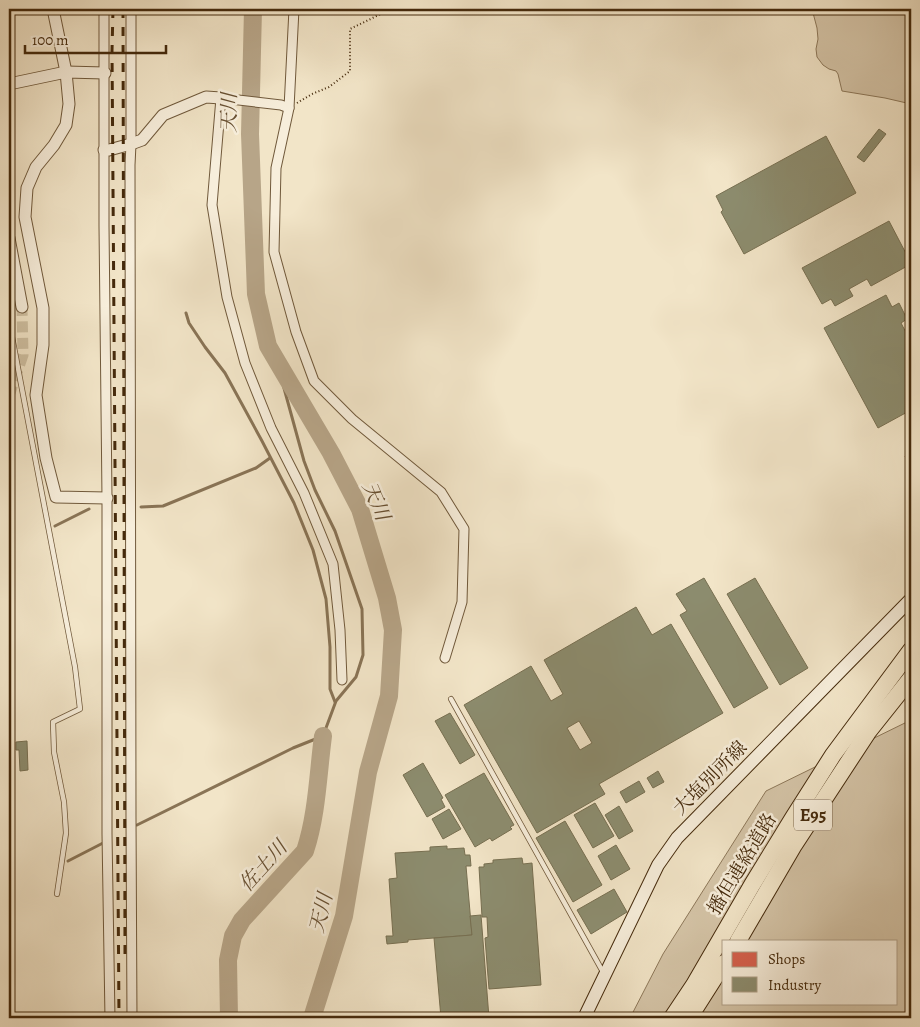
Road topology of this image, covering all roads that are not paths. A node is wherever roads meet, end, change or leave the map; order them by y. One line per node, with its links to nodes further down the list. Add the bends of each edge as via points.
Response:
1 (53, 9): 5 (street)
2 (104, 9): 6 (street)
3 (131, 9): 10 (street)
4 (294, 9): 9 (street)
5 (66, 72): 6 (street); 7 (street); 15 (street, via 69,104 66,125 36,167 27,188 25,217 43,308 43,345 36,395 56,497)
6 (105, 73): 11 (street)
7 (9, 84)
8 (225, 99): 9 (street); 10 (street, via 206,96 163,115 142,140); 21 (street, via 212,205 227,297 248,371 333,564)
9 (285, 106): 19 (street, via 276,168 274,252 296,332 314,381 352,419 441,492 464,529 462,602)
10 (131, 144): 11 (street); 29 (street)
11 (104, 150): 15 (street)
12 (9, 238): 13 (street)
13 (22, 307)
14 (9, 321): 24 (lane, via 80,708 53,722 66,834)
15 (107, 498): 28 (street)
16 (911, 599): 27 (main road, 大塩別所線, via 677,838 658,865)
17 (911, 650): 22 (highway)
18 (911, 656): 22 (highway, E95)
19 (445, 658)
20 (911, 679): 22 (highway)
21 (342, 680)
22 (892, 689): 25 (highway, 播但連絡道路 / E95); 31 (highway, 播但連絡道路 / E95, via 828,763)
23 (451, 699): 27 (lane)
24 (57, 894)
25 (739, 940)
26 (722, 966): 32 (highway)
27 (605, 976): 30 (main road, 大塩別所線)
28 (110, 1018)
29 (132, 1018)
30 (584, 1018)
31 (672, 1018)
32 (689, 1018)

